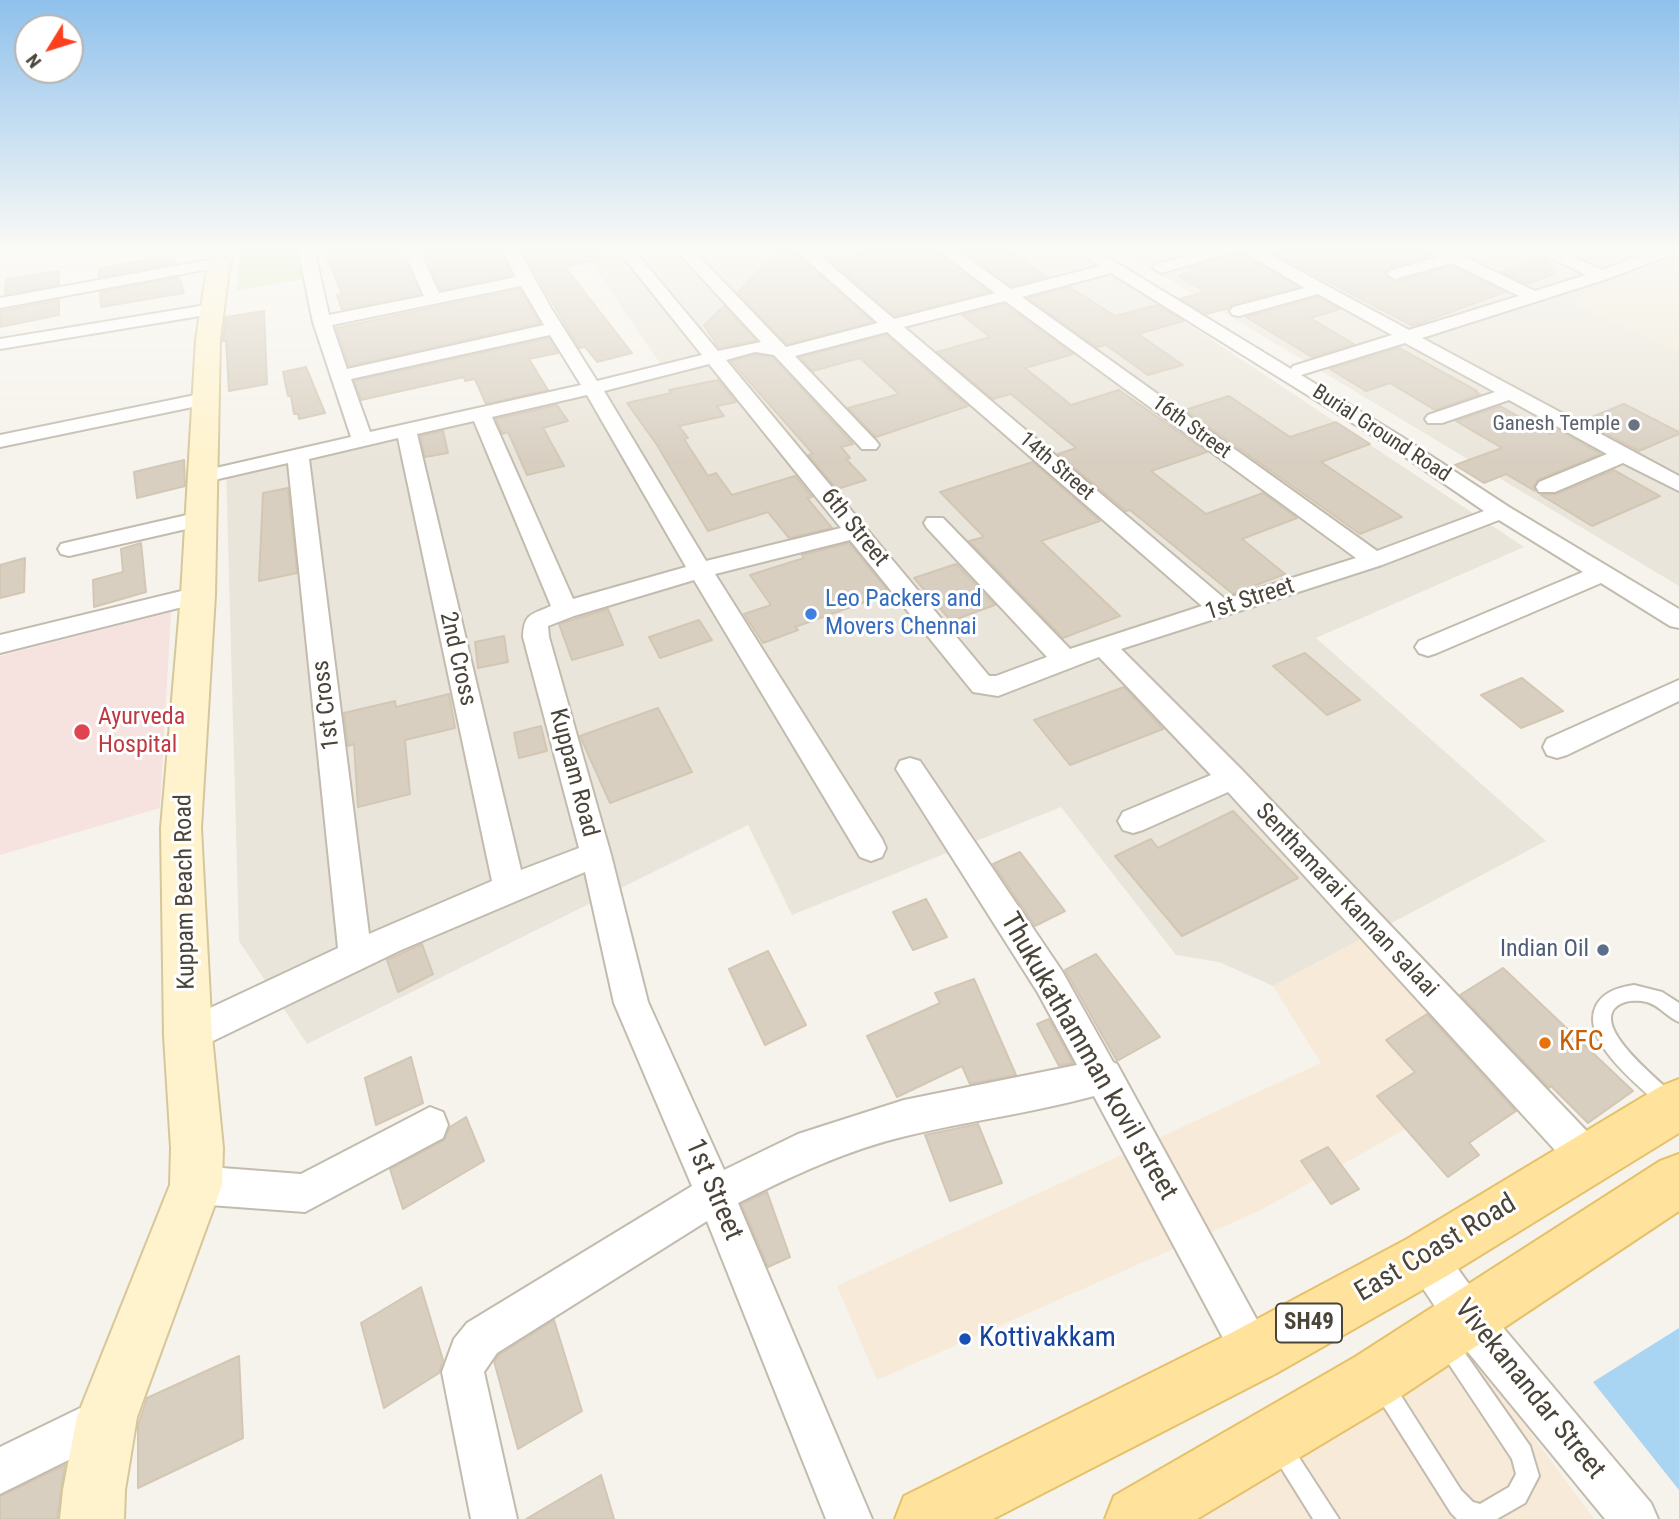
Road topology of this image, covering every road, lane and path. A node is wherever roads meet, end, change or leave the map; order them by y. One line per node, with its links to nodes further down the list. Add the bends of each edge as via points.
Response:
1 (141, 320): 17 (street)
2 (211, 320): 24 (street, Kuppam Beach Road)
3 (332, 320): 13 (street)
4 (551, 320): 15 (street)
5 (683, 320): 19 (street, 6th Street)
6 (752, 320): 18 (street)
7 (885, 320): 14 (street, 14th Street)
8 (913, 320): 14 (street)
9 (1041, 320): 41 (street, 16th Street)
10 (1203, 320): 20 (street, Burial Ground Road)
11 (1375, 320): 16 (street)
12 (1459, 320): 16 (street)
13 (322, 322): 21 (street)
14 (891, 325): 18 (street); 45 (street, 14th Street)
15 (556, 328): 21 (street); 22 (street)
16 (1406, 337): 20 (street); 23 (street)
17 (0, 344)
18 (784, 353): 19 (street, via 762,347); 30 (street)
19 (714, 358): 22 (street); 39 (street, 6th Street)
20 (1294, 372): 36 (street, Burial Ground Road)
21 (340, 376): 29 (street)
22 (592, 388): 25 (street); 42 (street)
23 (1511, 393): 26 (street); 31 (street)
24 (205, 399): 28 (street); 33 (street, Kuppam Beach Road)
25 (481, 414): 27 (street); 46 (street)
26 (1435, 419)
27 (406, 431): 29 (street); 60 (street, 2nd Cross)
28 (0, 440)
29 (363, 440): 32 (street)
30 (869, 445)
31 (1623, 455): 34 (street); 35 (street)
32 (298, 456): 33 (street); 61 (street, 1st Cross)
33 (201, 477): 37 (street, Kuppam Beach Road)
34 (1679, 485)
35 (1547, 487)
36 (1501, 512): 41 (street, 1st Street); 43 (street, Burial Ground Road)
37 (200, 519): 40 (street); 44 (street, Kuppam Beach Road)
38 (935, 523): 51 (street)
39 (857, 531): 42 (street, Kuppam Road); 52 (street, 6th Street, via 982,685)
40 (69, 549)
41 (1374, 560): 45 (street, 1st Street)
42 (698, 571): 46 (street, Kuppam Road); 58 (street)
43 (1603, 573): 47 (street, Burial Ground Road); 50 (street)
44 (198, 595): 48 (street); 63 (street, Kuppam Beach Road, via 181,828)
45 (1221, 609): 49 (street, 1st Street)
46 (565, 610): 59 (street, Kuppam Road, via 544,617 534,628)
47 (1679, 620)
48 (0, 644)
49 (1103, 646): 51 (street, 1st Street); 56 (street, Senthamarai kannan salaai)
50 (1428, 647)
51 (1066, 661): 52 (street, 1st Street)
52 (998, 686)
53 (1679, 690): 54 (street)
54 (1557, 747)
55 (910, 769): 64 (street, Thukukathamman kovil street, via 1050,982)
56 (1232, 778): 57 (street); 67 (street, Senthamarai kannan salaai)
57 (1133, 821)
58 (871, 848)
59 (596, 855): 60 (street, Kuppam Road); 70 (street, 1st Street, via 631,1003)
60 (509, 887): 61 (street, Kuppam Road)
61 (355, 954): 63 (street, Kuppam Road)
62 (1679, 1014): 65 (lane, via 1652,995 1637,993 1609,1001 1601,1013 1602,1028 1612,1044)
63 (188, 1036): 69 (street, Kuppam Beach Road)
64 (1104, 1076): 70 (street, via 904,1118 798,1153); 73 (street, Thukukathamman kovil street)
65 (1676, 1105): 67 (main road, East Coast Road / SH49)
66 (430, 1125): 69 (street, via 305,1193)
67 (1587, 1158): 71 (main road, East Coast Road / SH49)
68 (1679, 1180): 72 (main road)
69 (196, 1185): 75 (street, Kuppam Beach Road)
70 (715, 1194): 79 (street, via 482,1338 469,1354 463,1372); 80 (street, 1st Street)
71 (1426, 1258): 72 (street, Vivekanandar Street); 73 (main road, East Coast Road / SH49)
72 (1455, 1328): 74 (main road); 74 (lane, via 1522,1454 1528,1476 1517,1495 1482,1515 1475,1516 1459,1505); 84 (street, Vivekanandar Street)
73 (1254, 1353): 81 (main road, East Coast Road / SH49)
74 (1376, 1377): 76 (main road)
75 (107, 1417): 77 (street); 78 (street, Kuppam Beach Road)
76 (1274, 1440): 82 (main road); 83 (lane)
77 (0, 1471)
78 (92, 1519)
79 (494, 1519)
80 (849, 1519)
81 (927, 1519)
82 (1137, 1519)
83 (1327, 1519)
84 (1634, 1519)

